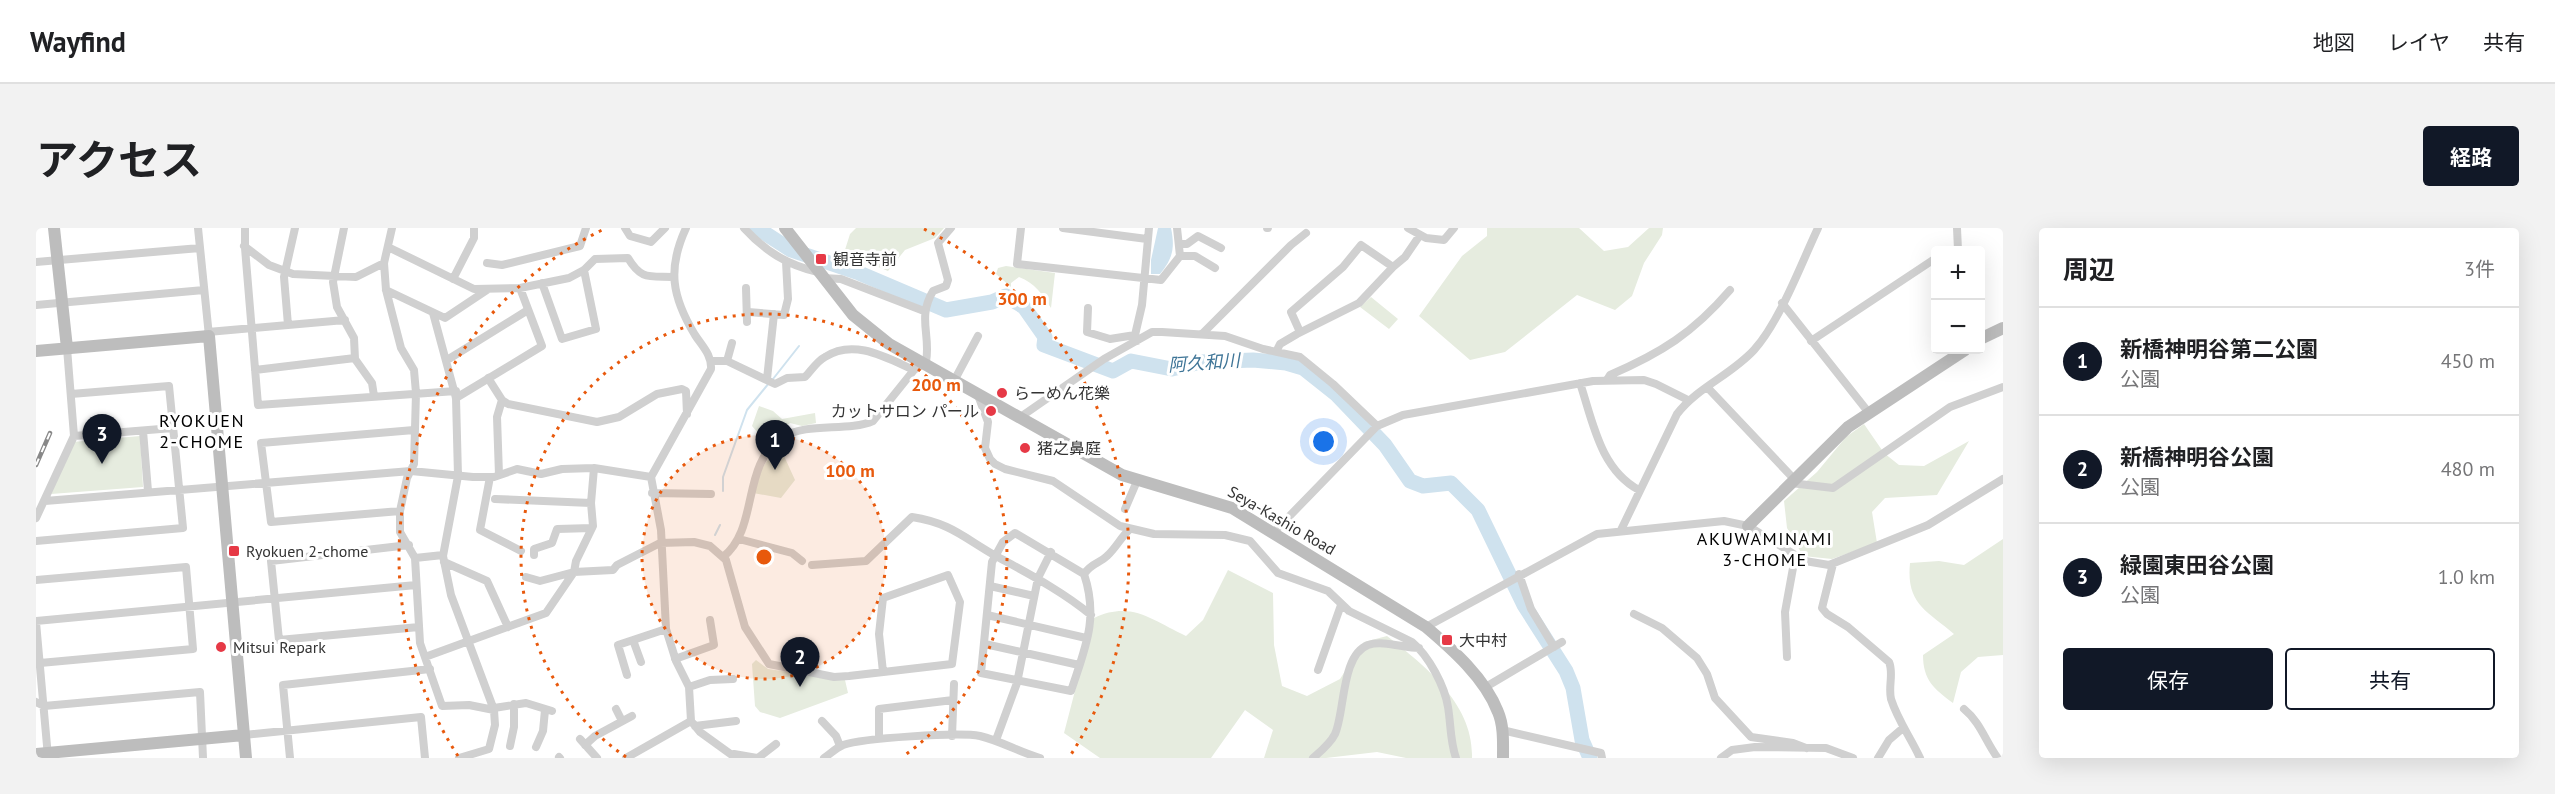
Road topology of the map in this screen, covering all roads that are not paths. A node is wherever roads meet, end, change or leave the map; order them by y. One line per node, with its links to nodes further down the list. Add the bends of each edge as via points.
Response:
1 (54, 228): 34 (street)
2 (198, 228): 31 (street)
3 (245, 228): 28 (street)
4 (295, 228): 43 (street)
5 (344, 228): 45 (street)
6 (392, 228): 30 (street)
7 (474, 228): 48 (street, via 474,238)
8 (586, 228): 39 (street, via 580,246 502,265)
9 (665, 228): 22 (street, via 651,242 630,236)
10 (686, 228): 46 (street, via 677,247)
11 (744, 228): 37 (street)
12 (785, 228): 44 (street, Seya-Kashio Road)
13 (951, 228): 61 (street, via 938,243 948,280 946,286 931,294)
14 (1021, 228): 47 (street, via 1017,264)
15 (1063, 228): 23 (street)
16 (1149, 228): 26 (street)
17 (1177, 228): 27 (street)
18 (1409, 228): 25 (street)
19 (1454, 228): 25 (street, via 1444,240)
20 (1818, 228): 57 (street)
21 (1957, 228): 29 (street)
22 (628, 230)
23 (1116, 231): 26 (street)
24 (1306, 233): 72 (street)
25 (1420, 235): 40 (street)
26 (1147, 239): 47 (street)
27 (1180, 244): 32 (street, via 1198,236); 33 (street)
28 (244, 246): 43 (street); 69 (street)
29 (1958, 246)
30 (388, 247): 38 (street); 48 (street)
31 (200, 248): 34 (street); 53 (street)
32 (1221, 248)
33 (1179, 256): 41 (street, via 1195,256); 47 (street, via 1161,280)
34 (57, 260): 36 (street); 56 (street)
35 (1931, 261): 76 (street)
36 (36, 262)
37 (786, 262): 44 (street); 64 (street, via 788,299 784,315)
38 (384, 263): 45 (street, via 356,277); 54 (street)
39 (487, 263)
40 (1393, 267): 70 (street, via 1359,303); 70 (street, via 1361,245 1291,312)
41 (1215, 268)
42 (584, 270): 46 (street, via 595,259 628,258 642,275); 49 (street, via 569,278); 49 (street, via 596,329 562,339)
43 (285, 272): 45 (street); 67 (street)
44 (818, 273): 61 (street); 86 (street, Seya-Kashio Road, via 873,334)
45 (334, 276): 65 (street, via 337,307)
46 (673, 277): 84 (street, via 679,307)
47 (1144, 278): 75 (street)
48 (453, 279): 50 (street, via 474,289)
49 (542, 283): 51 (street)
50 (489, 288): 51 (street); 63 (street, via 445,318)
51 (520, 288): 60 (street)
52 (746, 288): 62 (street)
53 (204, 290): 56 (street); 71 (street)
54 (386, 290): 63 (street); 95 (street, via 401,348 414,370)
55 (1730, 290): 89 (street, via 1694,329)
56 (61, 302): 58 (street); 78 (street)
57 (1782, 303): 76 (street); 93 (street, via 1755,350)
58 (36, 305)
59 (1088, 308): 75 (street, via 1087,332 1110,339)
60 (528, 310): 83 (street); 88 (street, via 542,346)
61 (925, 310): 86 (street, via 923,325 928,350 926,362)
62 (748, 312): 64 (street); 66 (street)
63 (433, 313): 83 (street)
64 (774, 314): 90 (street)
65 (345, 321): 67 (street); 82 (street, via 354,338)
66 (747, 322)
67 (288, 326): 69 (street)
68 (2003, 328): 74 (street)
69 (251, 329): 71 (street); 87 (street)
70 (1300, 332): 79 (street)
71 (208, 334): 78 (street); 119 (street)
72 (1202, 334): 75 (street, via 1152,332); 79 (street)
73 (978, 336): 91 (street)
74 (1985, 337)
75 (1136, 338): 104 (street)
76 (1811, 341): 102 (street)
77 (732, 343): 85 (street)
78 (67, 348): 80 (street); 96 (street)
79 (1277, 350): 107 (street, via 1300,357 1314,367)
80 (36, 351)
81 (1957, 354): 102 (street)
82 (355, 358): 87 (street); 99 (street, via 372,383)
83 (447, 360): 97 (street)
84 (712, 361): 85 (street); 103 (street)
85 (727, 361): 90 (street)
86 (918, 367): 90 (street, via 853,350 825,356 805,377); 91 (street, Seya-Kashio Road); 136 (street, via 873,421 790,433 778,441 756,473)
87 (255, 370): 99 (street, via 258,405)
88 (488, 378): 97 (street); 100 (street)
89 (1607, 380): 92 (street); 101 (street, via 1650,382)
90 (771, 381)
91 (954, 381): 98 (street, Seya-Kashio Road)
92 (1580, 383): 107 (street, via 1403,415); 121 (street, via 1607,460 1618,476)
93 (1707, 387): 101 (street); 117 (street)
94 (2003, 387): 117 (street, via 1950,407 1833,488)
95 (416, 393): 97 (street); 99 (street); 106 (street)
96 (71, 394): 105 (street, via 169,386); 109 (street)
97 (456, 394): 112 (street)
98 (978, 395): 104 (street, Seya-Kashio Road); 133 (street, via 988,422 985,448 990,459 1005,469 1053,481 1110,521)
99 (374, 396)
100 (502, 400): 103 (street, via 597,422 619,417 657,394 682,389 686,391); 113 (street, via 497,417)
101 (1688, 400): 121 (street, via 1668,430)
102 (1869, 413): 117 (street, via 1848,427)
103 (687, 415): 114 (street)
104 (1019, 418): 116 (street, Seya-Kashio Road)
105 (174, 428): 108 (street); 120 (street)
106 (414, 430): 111 (street); 118 (street, via 261,443)
107 (1373, 430): 135 (street)
108 (143, 431): 109 (street); 122 (street)
109 (74, 436): 126 (street)
110 (594, 468): 113 (street, via 541,474 517,469); 114 (street); 127 (street)
111 (411, 471): 112 (street); 118 (street); 129 (street)
112 (458, 476): 113 (street); 147 (street)
113 (494, 476): 140 (street, via 480,530)
114 (651, 477): 123 (street)
115 (2003, 479): 149 (street, via 1928,525)
116 (1137, 481): 128 (street); 135 (street, Seya-Kashio Road, via 1216,501)
117 (1792, 481): 131 (street)
118 (266, 482): 119 (street); 129 (street, via 271,522)
119 (222, 485): 120 (street); 161 (street)
120 (179, 489): 122 (street); 137 (street, via 183,528)
121 (1639, 490): 134 (street)
122 (148, 491): 126 (street)
123 (652, 493): 124 (street); 138 (street, via 661,530)
124 (711, 494)
125 (495, 500): 127 (street)
126 (45, 501): 130 (street)
127 (591, 503): 132 (street)
128 (1125, 509)
129 (400, 511): 139 (street, via 399,532)
130 (36, 518)
131 (1748, 526): 134 (street, via 1708,521); 145 (street)
132 (592, 528): 142 (street, via 557,529 552,543 534,549); 151 (street)
133 (1130, 529): 152 (street, via 1107,556 1092,563); 162 (street, via 1154,534 1241,537 1256,547 1278,573 1328,591)
134 (1621, 530): 154 (street, via 1598,534)
135 (1274, 532): 172 (street, Seya-Kashio Road)
136 (739, 539): 144 (street); 148 (street, via 792,553)
137 (36, 541)
138 (660, 543): 144 (street, via 694,542 710,546); 151 (street, via 613,570); 173 (street)
139 (409, 545): 146 (street); 160 (street, via 271,561)
140 (521, 551)
141 (1051, 552): 143 (street, via 1016,532); 152 (street); 155 (street)
142 (534, 555)
143 (995, 555): 150 (street, via 938,522 912,517 866,561); 155 (street); 158 (street)
144 (723, 557): 188 (street, via 746,627 769,664 840,677)
145 (1796, 557): 149 (street, via 1819,566); 181 (street, via 1785,612)
146 (415, 558): 147 (street); 157 (street)
147 (443, 559): 171 (street, via 487,581); 176 (street, via 451,595)
148 (802, 561)
149 (1833, 564): 206 (street, via 1822,608 1889,662 1891,697)
150 (812, 566)
151 (574, 572): 153 (street, via 540,581); 171 (street, via 550,611)
152 (1084, 574): 166 (street)
153 (526, 577)
154 (1514, 577): 172 (street); 194 (street, via 1531,609 1558,644)
155 (1038, 578): 159 (street); 166 (street)
156 (36, 580): 163 (street, via 186,567)
157 (416, 585): 160 (street); 170 (street)
158 (990, 586): 159 (street); 165 (street)
159 (1034, 596): 169 (street)
160 (275, 599): 161 (street); 170 (street, via 279,640)
161 (232, 604): 163 (street); 209 (street)
162 (1341, 605): 178 (street); 187 (street)
163 (189, 607): 168 (street); 184 (street, via 193,649)
164 (1634, 614): 218 (street, via 1662,628 1697,658 1715,698 1751,737)
165 (987, 615): 169 (street); 177 (street)
166 (1092, 615): 174 (street)
167 (710, 620): 182 (street, via 714,645)
168 (36, 622): 184 (street)
169 (1030, 624): 174 (street); 179 (street)
170 (419, 627): 180 (street)
171 (508, 627): 176 (street)
172 (1426, 627): 194 (street, Seya-Kashio Road)
173 (666, 629): 175 (street); 182 (street)
174 (1086, 638): 185 (street)
175 (633, 640): 183 (street); 189 (street, via 618,645)
176 (469, 641): 180 (street); 198 (street)
177 (985, 644): 179 (street); 191 (street, via 981,672)
178 (1419, 648): 232 (street, via 1381,644 1362,649 1352,662 1336,733); 233 (street, via 1447,704)
179 (1024, 652): 185 (street); 191 (street)
180 (425, 657): 186 (street)
181 (1787, 657)
182 (675, 659): 193 (street)
183 (641, 662)
184 (40, 663): 196 (street)
185 (1079, 665): 191 (street, via 1071,691)
186 (430, 669): 198 (street, via 442,706); 207 (street, via 283,685)
187 (1318, 670)
188 (883, 672): 188 (street, via 952,664 960,602 948,575 883,598 879,634)
189 (627, 675)
190 (733, 679): 193 (street, via 710,680)
191 (1017, 679): 213 (street)
192 (954, 684): 195 (street)
193 (689, 687): 205 (street)
194 (1484, 688): 208 (street, Seya-Kashio Road, via 1499,712)
195 (953, 700): 210 (street); 212 (street, via 879,709)
196 (40, 704): 211 (street, via 200,692); 219 (street)
197 (514, 704): 198 (street); 215 (street); 217 (street, via 526,703 549,711)
198 (494, 709): 226 (street, via 495,725 489,748)
199 (616, 709): 202 (street)
200 (1964, 709): 221 (street, via 1978,720)
201 (632, 716): 202 (street)
202 (622, 721): 227 (street, via 583,742)
203 (736, 721): 205 (street)
204 (822, 721): 216 (street)
205 (693, 724): 220 (street); 228 (street)
206 (1903, 728): 238 (street); 239 (street)
207 (287, 730): 209 (street); 224 (street); 225 (street, via 421,717)
208 (1502, 730): 234 (street, Seya-Kashio Road); 235 (street, via 1595,751)
209 (244, 735): 211 (street); 223 (street)
210 (952, 736): 212 (street); 213 (street)
211 (202, 738): 219 (street); 222 (street)
212 (879, 738): 216 (street)
213 (996, 740): 231 (street)
214 (777, 744): 229 (street)
215 (510, 746)
216 (840, 746): 230 (street)
217 (536, 747)
218 (1806, 748): 236 (street, via 1755,747 1732,750); 237 (street, via 1836,750)
219 (44, 755)
220 (735, 756): 229 (street)
221 (1998, 757)
222 (203, 758)
223 (246, 758)
224 (290, 758)
225 (425, 758)
226 (459, 758)
227 (597, 758)
228 (626, 758)
229 (757, 758)
230 (824, 758)
231 (1040, 758)
232 (1313, 758)
233 (1456, 758)
234 (1503, 758)
235 (1602, 758)
236 (1721, 758)
237 (1853, 758)
238 (1878, 758)
239 (1920, 758)

